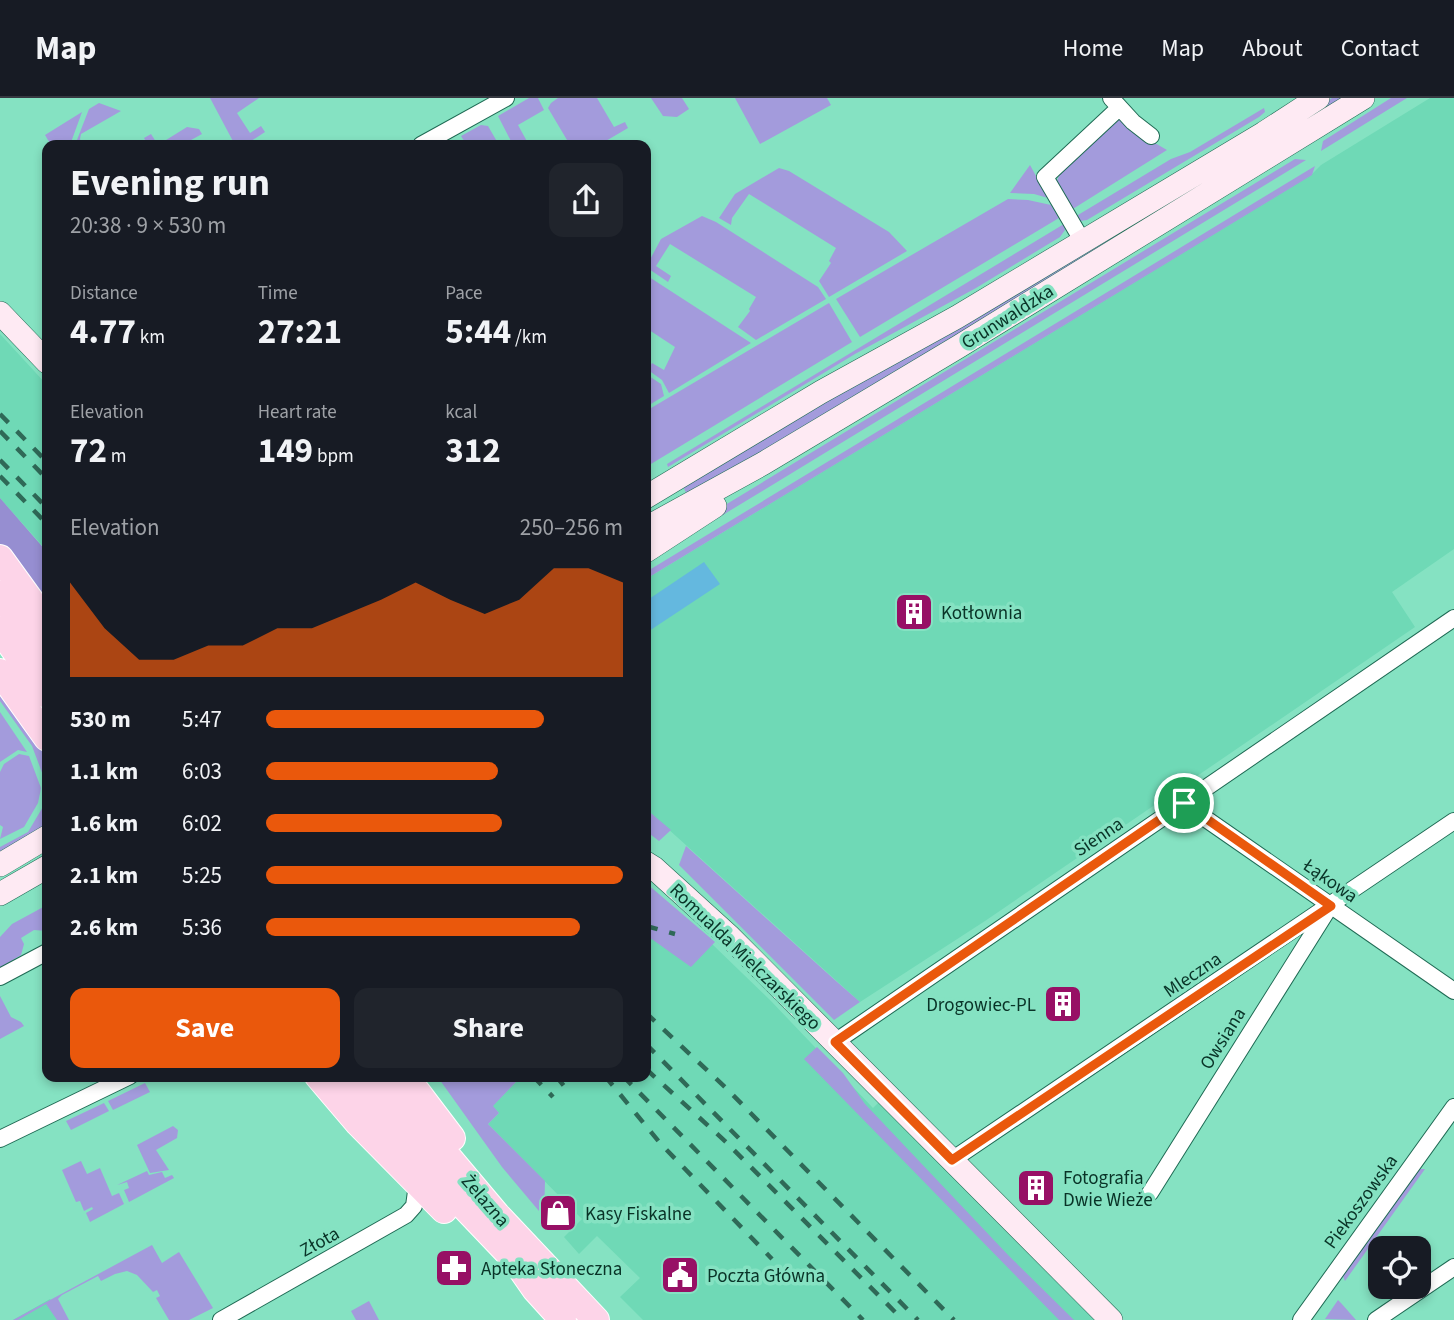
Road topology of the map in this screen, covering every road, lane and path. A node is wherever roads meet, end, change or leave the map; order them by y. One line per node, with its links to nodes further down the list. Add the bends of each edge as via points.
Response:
1 (506, 98): 6 (street)
2 (1318, 98): 7 (main road, Grunwaldzka)
3 (1363, 98): 10 (main road, Grunwaldzka)
4 (1115, 103): 5 (street); 7 (street, via 1045,177)
5 (1151, 136)
6 (430, 140)
7 (1083, 242): 11 (main road, Grunwaldzka)
8 (0, 313): 9 (main road)
9 (42, 357)
10 (764, 463): 12 (main road, Grunwaldzka); 13 (main road, via 736,492)
11 (651, 494)
12 (651, 525)
13 (651, 548)
14 (0, 558): 16 (main road)
15 (0, 594): 19 (main road)
16 (42, 616)
17 (1454, 618): 23 (street, Sienna)
18 (0, 629): 21 (main road)
19 (42, 653)
20 (0, 673): 22 (main road)
21 (42, 688)
22 (42, 731)
23 (1184, 803): 30 (street, Łąkowa); 34 (street, Sienna)
24 (1454, 821): 30 (street, Mleczna)
25 (42, 840): 26 (main road)
26 (0, 865)
27 (651, 866): 34 (main road, Romualda Mielczarskiego)
28 (42, 870): 29 (main road)
29 (0, 894)
30 (1331, 906): 33 (street, Łąkowa); 42 (street, Mleczna); 44 (street, Owsiana)
31 (42, 955): 32 (street)
32 (0, 976)
33 (1454, 991)
34 (835, 1042): 42 (main road, Romualda Mielczarskiego)
35 (118, 1082): 41 (street)
36 (323, 1082): 43 (main road)
37 (354, 1082): 47 (main road, Żelazna, via 412,1152 514,1259)
38 (385, 1082): 45 (main road, Żelazna)
39 (410, 1082): 45 (main road, via 450,1134)
40 (1454, 1107): 52 (street, Piekoszowska)
41 (0, 1139)
42 (952, 1160): 51 (main road, Romualda Mielczarskiego)
43 (417, 1184): 47 (main road, via 504,1267); 48 (street, Złota, via 414,1206 406,1216)
44 (1150, 1193)
45 (497, 1215): 50 (main road, Żelazna)
46 (1454, 1267): 53 (street)
47 (535, 1289): 49 (main road, Żelazna)
48 (221, 1320)
49 (563, 1320)
50 (596, 1320)
51 (1111, 1320)
52 (1301, 1320)
53 (1376, 1320)

